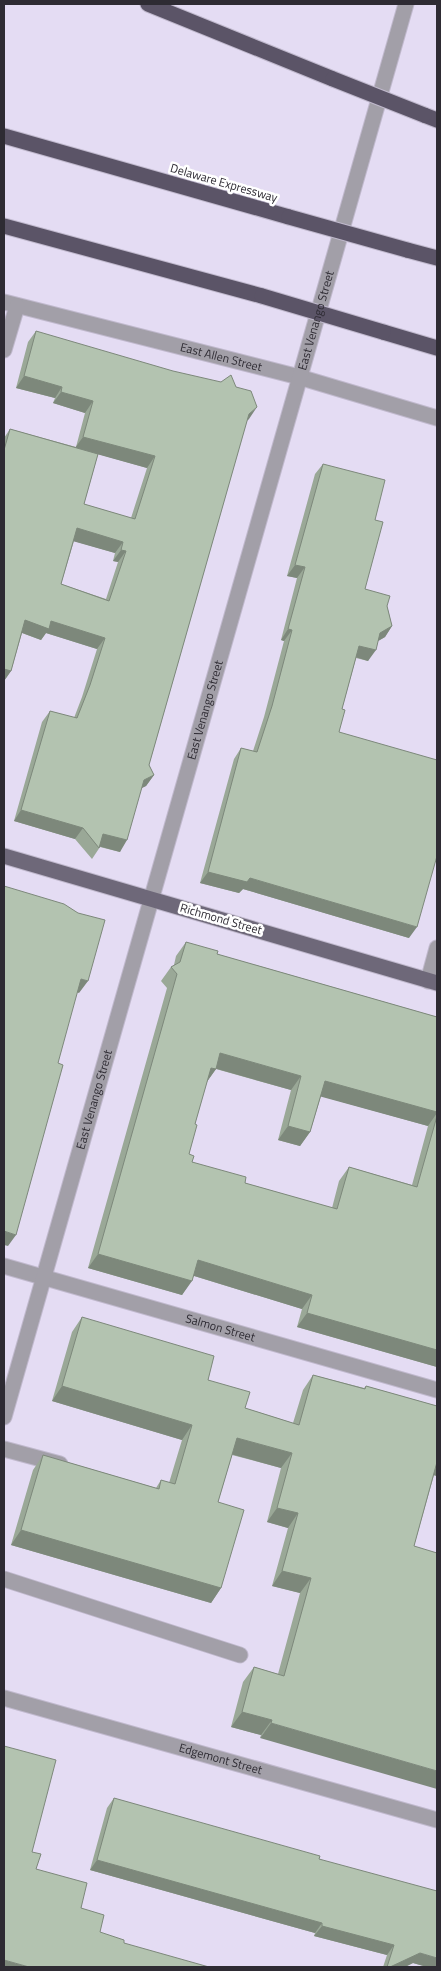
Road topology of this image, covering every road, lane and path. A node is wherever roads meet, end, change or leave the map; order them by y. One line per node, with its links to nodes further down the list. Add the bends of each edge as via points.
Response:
1 (148, 4): 3 (highway, bridge)
2 (406, 4): 10 (street, East Venango Street)
3 (430, 118)
4 (4, 136): 6 (highway, Delaware Expressway, bridge)
5 (4, 226): 8 (highway, bridge, via 262,296)
6 (437, 258)
7 (10, 304): 9 (street); 10 (street, East Allen Street)
8 (437, 348)
9 (4, 350)
10 (299, 377): 11 (street, East Allen Street); 13 (street, East Venango Street)
11 (437, 418)
12 (4, 856): 13 (main road, Richmond Street)
13 (150, 898): 15 (main road, Richmond Street); 17 (street, East Venango Street)
14 (437, 948): 15 (street)
15 (433, 982)
16 (4, 1266): 17 (street, Salmon Street)
17 (43, 1277): 18 (street, Salmon Street); 19 (street, East Venango Street)
18 (437, 1390)
19 (4, 1417)
20 (4, 1449): 21 (street)
21 (70, 1466)
22 (4, 1579): 23 (street)
23 (240, 1655)
24 (4, 1698): 25 (street, Edgemont Street)
25 (437, 1820)

